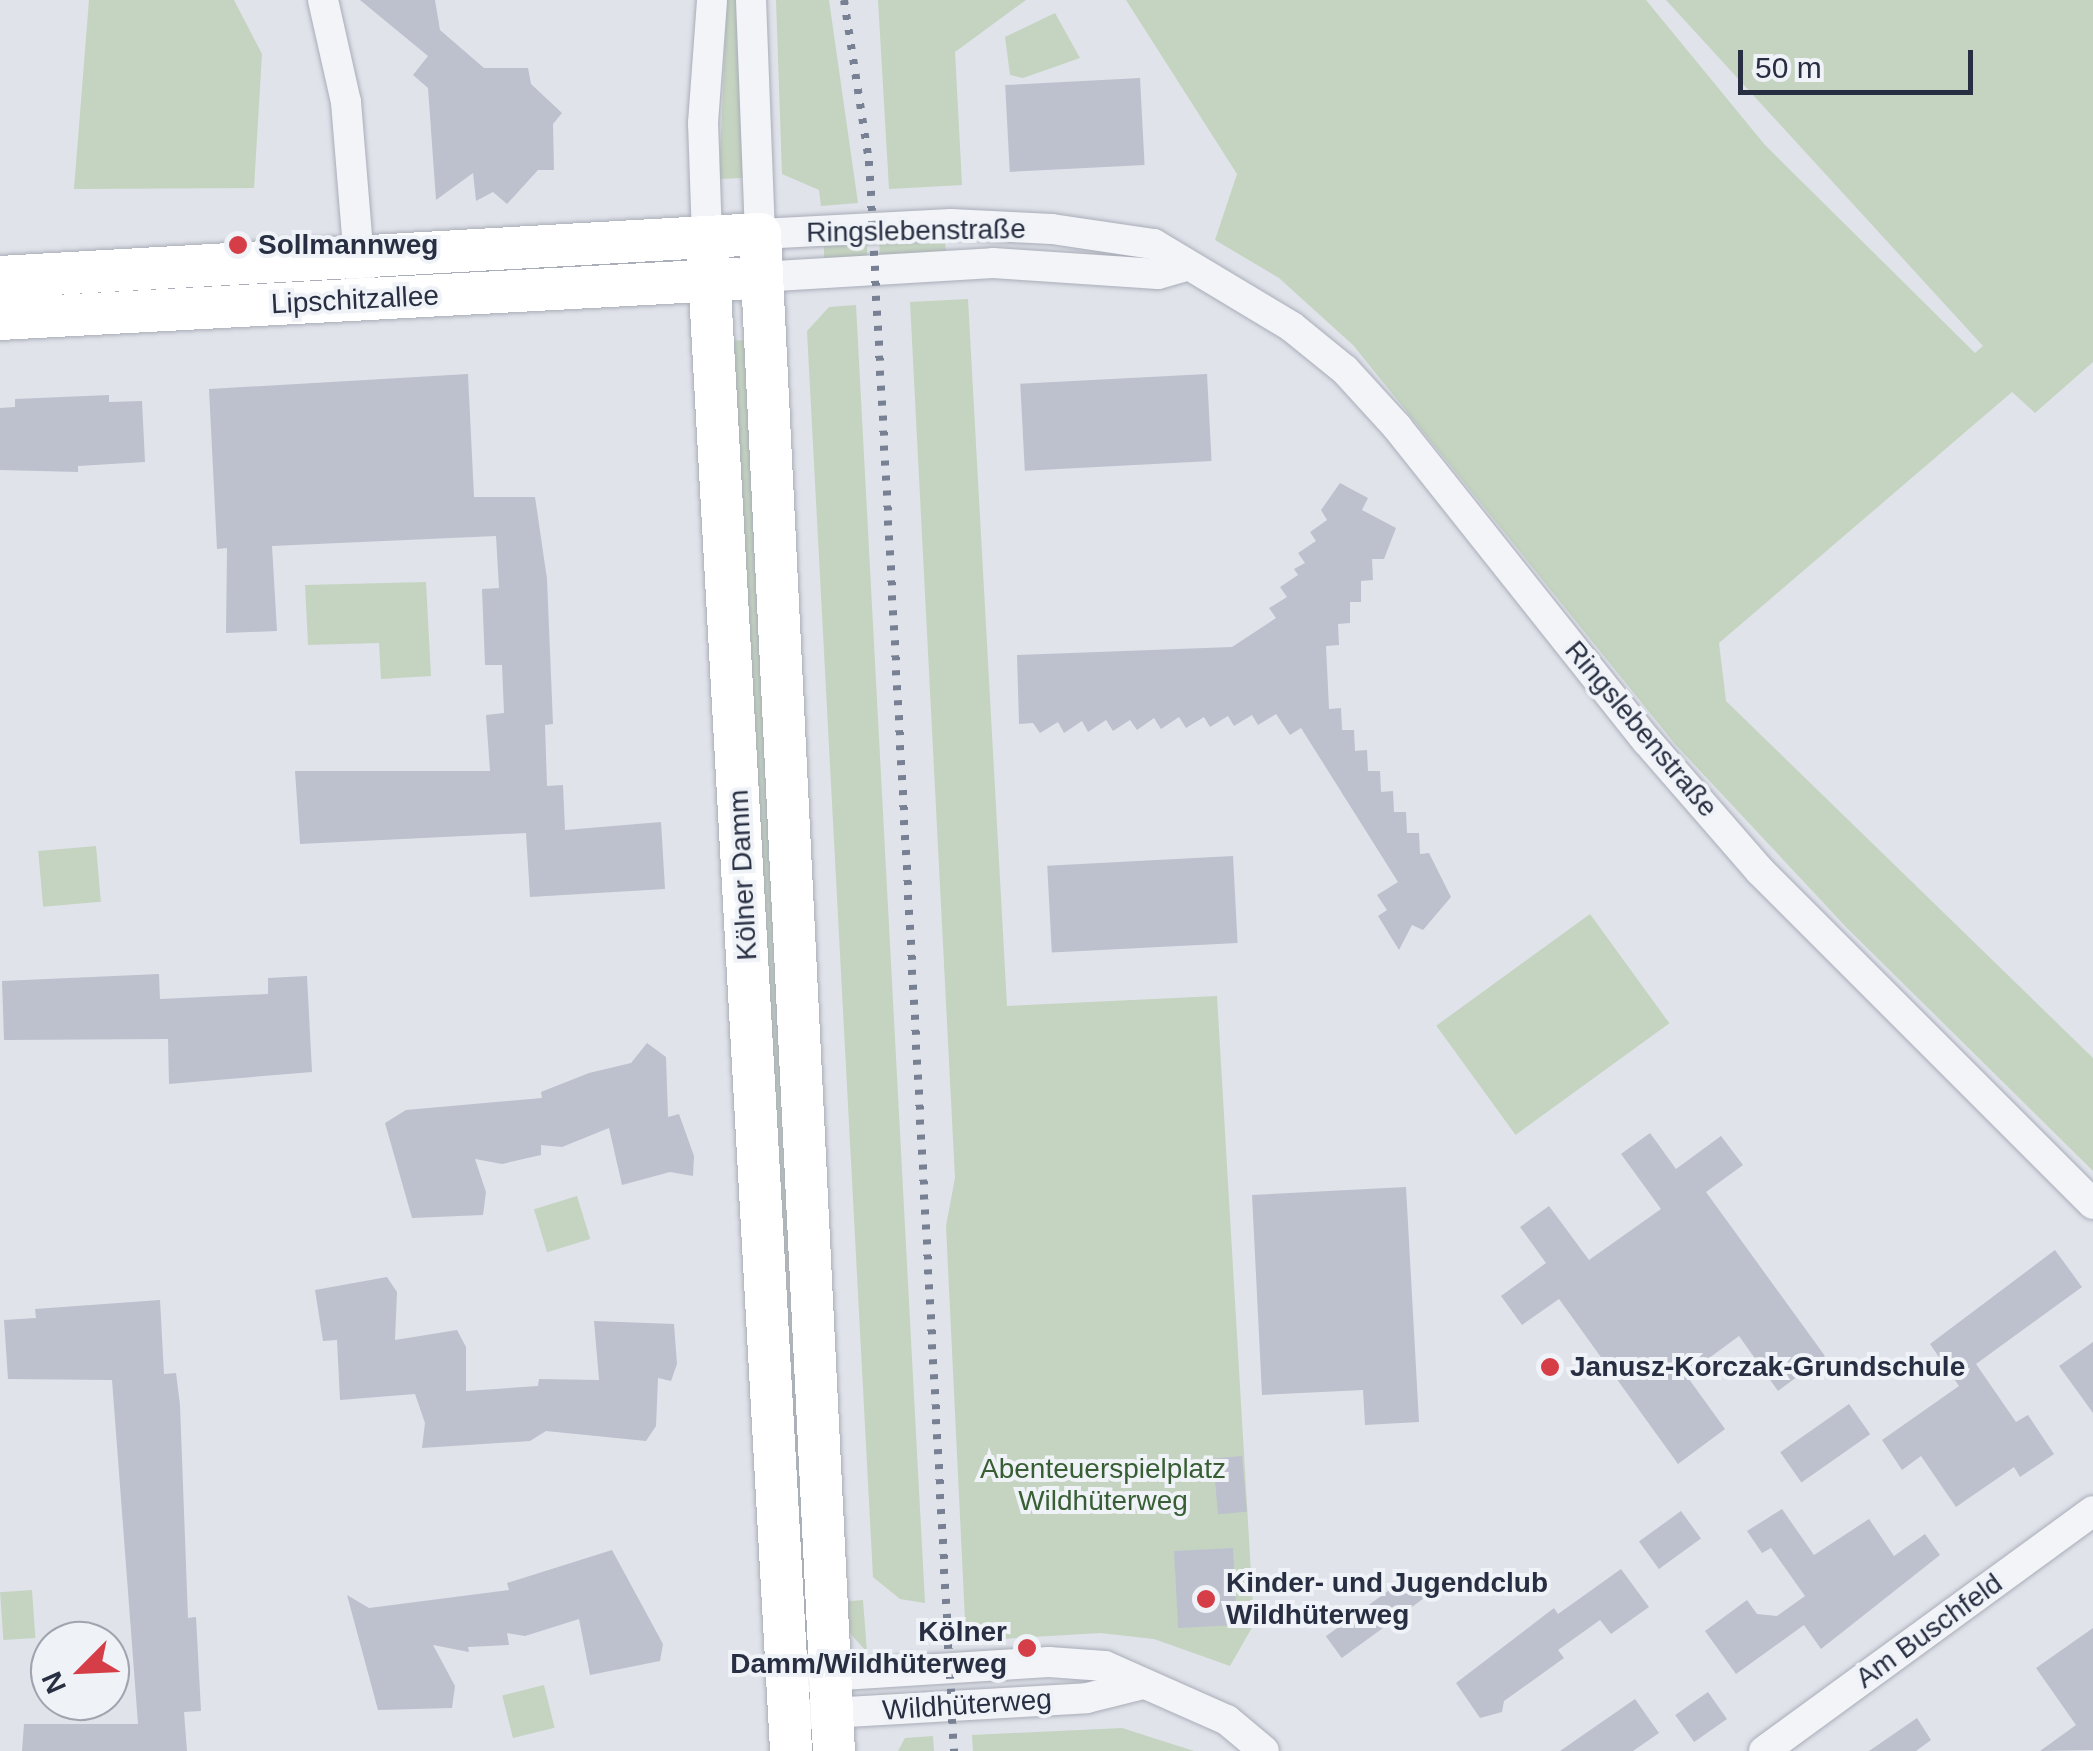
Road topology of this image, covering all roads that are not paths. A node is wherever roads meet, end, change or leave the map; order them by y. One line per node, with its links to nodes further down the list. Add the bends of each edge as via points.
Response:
1 (323, 0): 8 (street, via 346,102)
2 (712, 0): 5 (street, Kölner Damm)
3 (751, 0): 4 (street, Kölner Damm)
4 (760, 234): 5 (street, Lipschitzallee); 6 (street, Ringslebenstraße, via 951,224 1052,229 1154,244); 9 (street, Kölner Damm)
5 (706, 237): 8 (street, Lipschitzallee); 10 (street, Kölner Damm)
6 (1184, 268): 9 (street, Ringslebenstraße, via 1158,274 993,263); 12 (street, Ringslebenstraße, via 1292,328 1356,381 1760,871)
7 (0, 277): 8 (street, Lipschitzallee)
8 (360, 278): 10 (street, Lipschitzallee); 11 (street, Lipschitzallee)
9 (759, 278): 10 (street, Lipschitzallee); 14 (street, Kölner Damm)
10 (711, 280): 15 (street, Kölner Damm)
11 (0, 319)
12 (2093, 1204)
13 (2093, 1510): 17 (street, Am Buschfeld)
14 (832, 1713): 15 (street, Wildhüterweg); 16 (street, Wildhüterweg, via 1088,1698 1143,1684 1227,1720)
15 (789, 1715)
16 (1264, 1751)
17 (1764, 1751)

